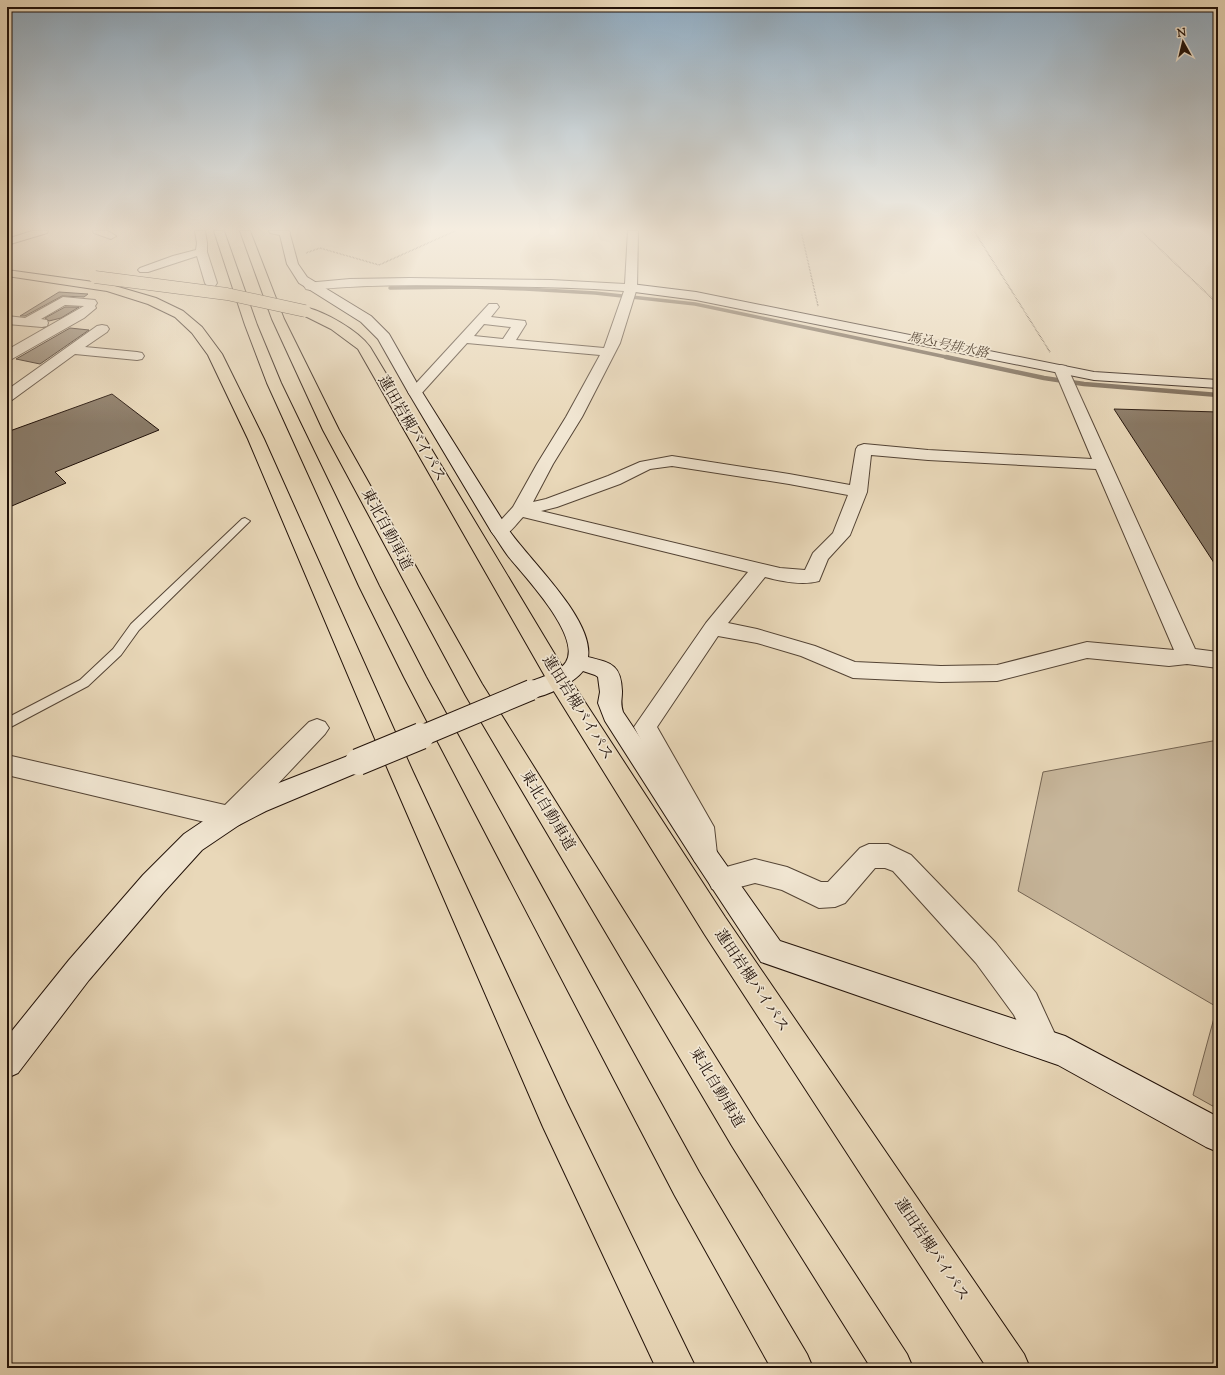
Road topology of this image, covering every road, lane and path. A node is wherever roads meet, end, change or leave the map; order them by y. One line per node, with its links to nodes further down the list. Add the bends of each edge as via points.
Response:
1 (132, 295): 48 (highway, via 179,314 197,330 215,354 256,439 404,780 555,1115)
2 (236, 295): 38 (highway, 蓮田岩槻バイパス, bridge, via 276,303 325,319 353,337 363,347)
3 (241, 295): 49 (highway, via 274,383 373,593 426,697 684,1177)
4 (269, 295): 50 (highway, 東北自動車道, via 278,319 331,430 474,690 744,1134)
5 (326, 295): 27 (street, via 366,319 384,337)
6 (630, 295): 22 (street)
7 (689, 295): 17 (street)
8 (816, 295): 17 (path)
9 (1014, 295): 25 (path)
10 (1209, 295): 12 (path)
11 (91, 302): 16 (street, via 63,301); 18 (street); 21 (street, via 98,311 90,326 102,329)
12 (1218, 304)
13 (493, 307): 15 (street)
14 (7, 320): 16 (street)
15 (481, 320): 19 (street); 20 (street, via 520,324)
16 (27, 322): 18 (street)
17 (822, 322): 25 (street)
18 (62, 326): 23 (street)
19 (464, 339): 20 (street); 27 (street)
20 (507, 343): 22 (street)
21 (72, 350): 24 (street); 28 (street)
22 (608, 352): 31 (street)
23 (7, 356)
24 (137, 356)
25 (1061, 369): 26 (street, via 1094,376); 29 (street)
26 (1218, 384)
27 (415, 392): 33 (street)
28 (7, 397)
29 (1103, 464): 30 (street, via 864,449); 36 (street)
30 (858, 492): 31 (street, via 672,461 646,465 614,480 551,503); 34 (street, via 841,535 820,557 812,577)
31 (520, 510): 33 (street); 34 (street)
32 (245, 521): 39 (lane, via 135,627 116,652 84,683)
33 (500, 531): 38 (street, via 569,620 579,649)
34 (761, 569): 35 (street)
35 (712, 628): 36 (street, via 757,636 808,650 853,670 997,674 1088,650 1170,658); 43 (street, via 645,727 701,827)
36 (1187, 656): 37 (street)
37 (1218, 660)
38 (567, 670): 42 (street, bridge, via 531,690 257,803); 43 (street, via 603,669 608,674 609,703 613,715); 51 (highway, 蓮田岩槻バイパス, via 715,926)
39 (7, 724)
40 (317, 728): 42 (street)
41 (7, 765): 42 (street)
42 (230, 817): 46 (street, via 193,842 153,884 79,970)
43 (704, 854): 44 (street)
44 (721, 880): 45 (street, via 771,952); 45 (street, via 755,870 787,879 819,895 835,894 869,856 888,856 902,863 986,953 1025,1004)
45 (1045, 1045): 47 (street, via 1065,1052)
46 (7, 1062)
47 (1218, 1135)
48 (676, 1368)
49 (793, 1368)
50 (893, 1368)
51 (1010, 1368)

